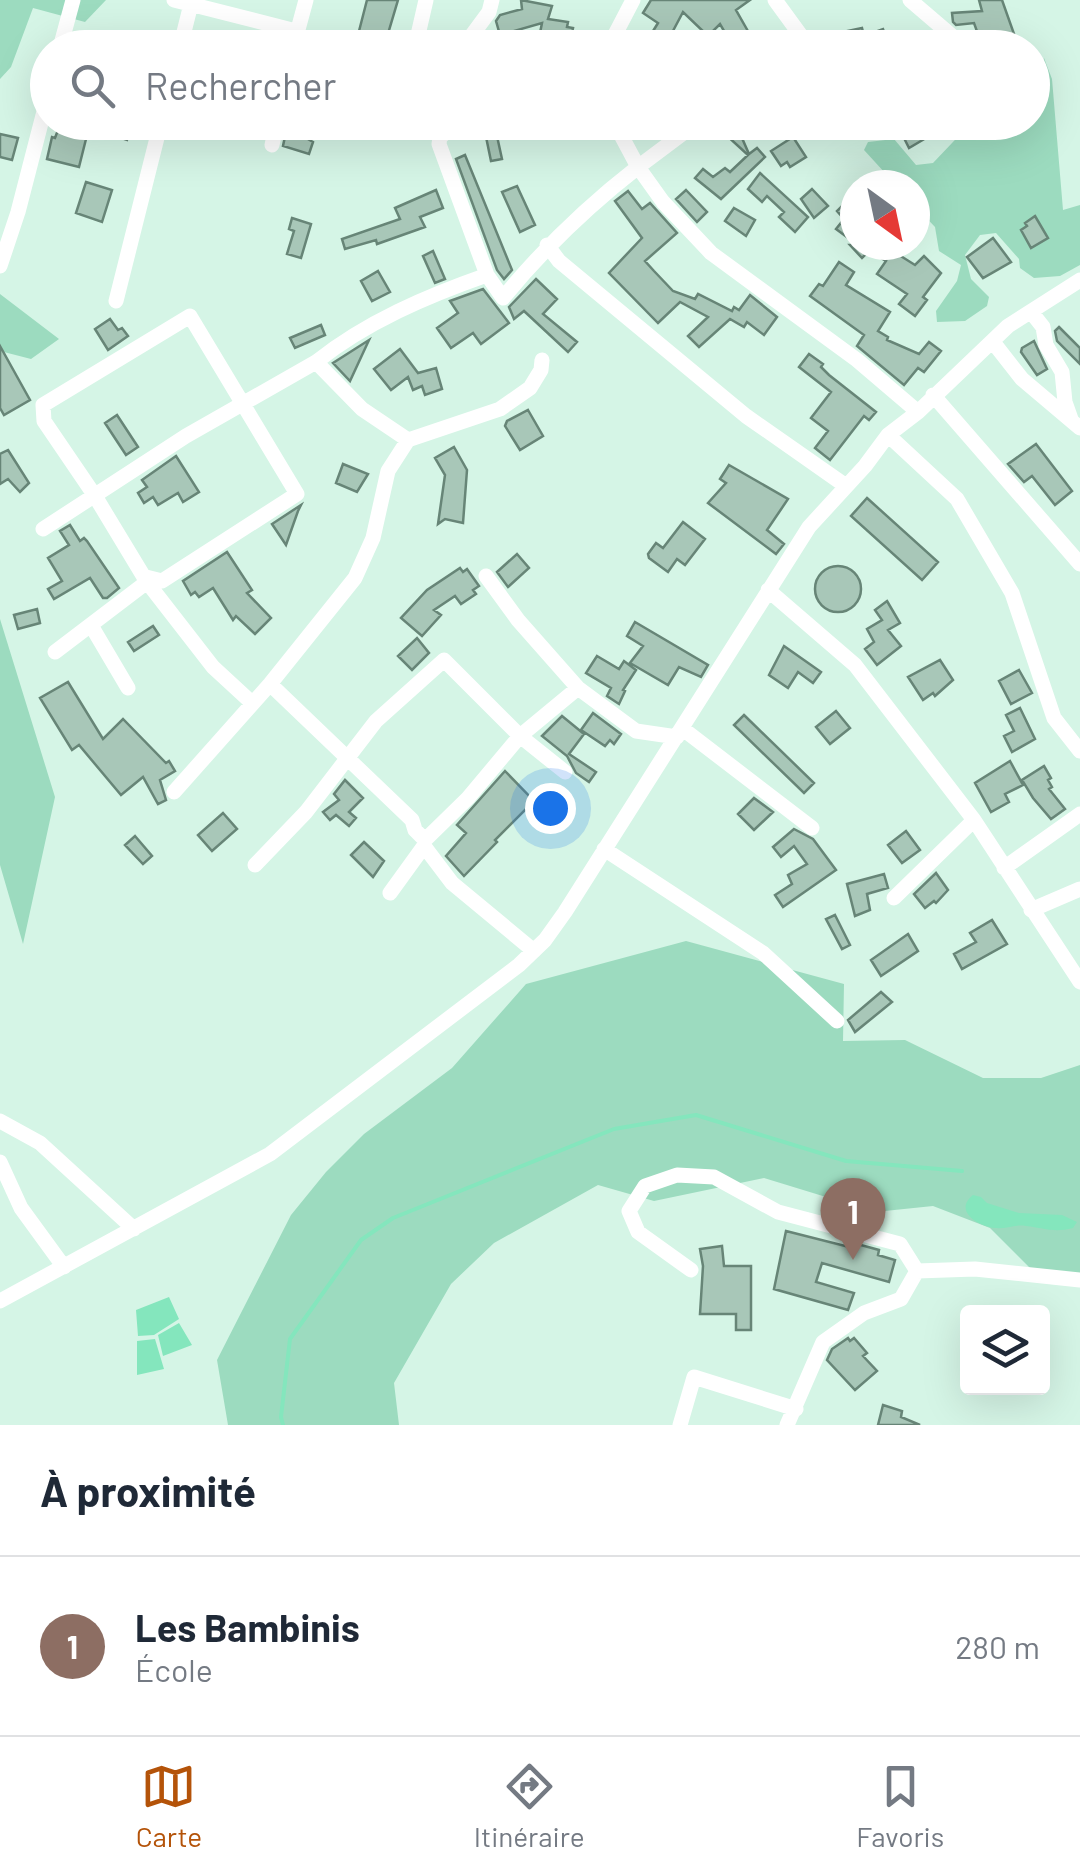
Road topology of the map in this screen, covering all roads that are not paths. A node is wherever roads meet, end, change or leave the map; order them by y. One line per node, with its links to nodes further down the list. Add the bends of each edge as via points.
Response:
1 (73, 0): 10 (street)
2 (174, 0): 9 (street)
3 (306, 0): 13 (street)
4 (426, 0): 14 (street)
5 (492, 0): 15 (street)
6 (633, 0): 16 (street)
7 (775, 0): 17 (street)
8 (910, 0): 18 (street)
9 (192, 2): 11 (street); 12 (street)
10 (65, 30)
11 (185, 30)
12 (269, 30)
13 (297, 30)
14 (419, 30)
15 (475, 30)
16 (617, 30)
17 (797, 30)
18 (945, 30)
19 (37, 140): 28 (street)
20 (156, 140): 31 (street)
21 (273, 140): 25 (street)
22 (439, 140): 29 (street)
23 (624, 140): 26 (street)
24 (674, 140): 26 (street)
25 (272, 146)
26 (638, 167): 27 (street); 38 (street, via 712,253)
27 (547, 246): 29 (street, via 503,298); 42 (street, via 746,416)
28 (0, 266)
29 (487, 275): 35 (street, via 390,316)
30 (1080, 280): 32 (street)
31 (116, 301)
32 (1032, 313): 33 (street); 39 (street, via 1062,372)
33 (993, 342): 36 (street); 39 (street, via 1022,379)
34 (542, 360): 41 (street, via 530,388 500,409)
35 (316, 362): 37 (street); 41 (street, via 362,409)
36 (934, 395): 38 (street); 45 (street)
37 (244, 401): 43 (street); 43 (street, via 190,316 43,404 44,421); 47 (street, via 298,494 162,581)
38 (918, 412): 40 (street)
39 (1076, 424)
40 (888, 435): 42 (street); 57 (street, via 957,500 1012,592 1054,718)
41 (408, 440): 51 (street, via 388,471 373,538 355,578)
42 (846, 486): 48 (street)
43 (96, 496): 44 (street); 47 (street)
44 (44, 529)
45 (1080, 564)
46 (486, 576): 53 (street)
47 (147, 580): 49 (street); 54 (street, via 213,666)
48 (768, 590): 55 (street); 62 (street, via 855,665)
49 (92, 627): 50 (street); 52 (street)
50 (55, 652)
51 (270, 684): 54 (street); 58 (street)
52 (128, 688)
53 (578, 688): 55 (street, via 636,730); 56 (street)
54 (251, 702): 60 (street)
55 (680, 733): 63 (street); 65 (street)
56 (520, 736): 58 (street, via 444,660 376,721); 59 (street); 64 (street)
57 (1080, 751)
58 (349, 759): 64 (street, via 412,820); 66 (street)
59 (565, 772)
60 (174, 792)
61 (1080, 814): 67 (street)
62 (974, 820): 67 (street); 70 (street)
63 (812, 828)
64 (424, 843): 69 (street); 72 (street, via 452,883)
65 (604, 850): 72 (street); 74 (street, via 763,953)
66 (255, 865)
67 (1004, 868): 71 (street)
68 (1080, 889): 71 (street)
69 (390, 893)
70 (894, 898)
71 (1031, 910): 73 (street)
72 (534, 951): 77 (street, via 296,1136)
73 (1080, 982)
74 (837, 1020)
75 (0, 1121): 77 (street, via 40,1143)
76 (0, 1162): 78 (street, via 33,1228)
77 (134, 1229): 78 (street)
78 (64, 1267): 82 (street)
79 (691, 1270): 80 (street, via 638,1232 629,1212 645,1186 676,1175 714,1177 778,1212 900,1244)
80 (917, 1271): 81 (street, via 975,1269); 83 (street, via 901,1298 864,1313 823,1342)
81 (1080, 1280)
82 (0, 1301)
83 (796, 1408): 84 (street, via 694,1378); 85 (street)
84 (680, 1425)
85 (787, 1425)

